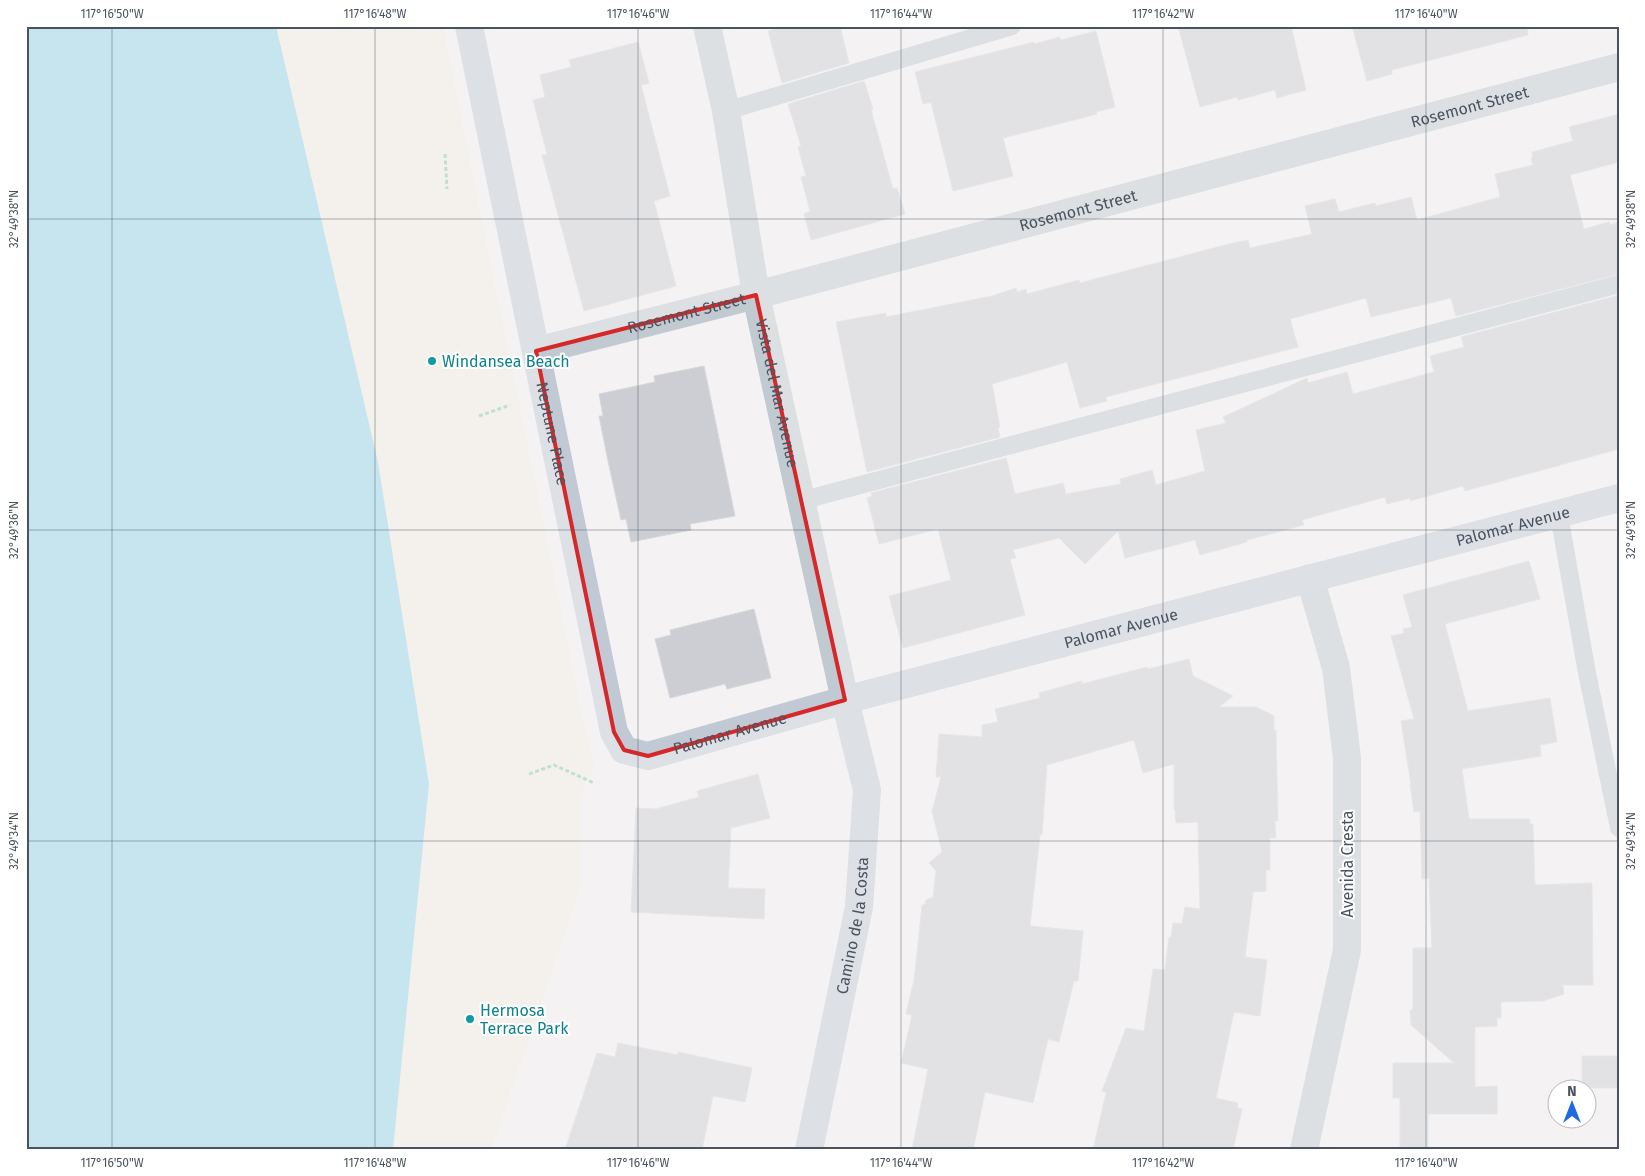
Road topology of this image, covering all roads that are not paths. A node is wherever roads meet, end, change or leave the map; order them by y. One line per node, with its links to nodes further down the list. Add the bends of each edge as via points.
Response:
1 (469, 26): 8 (street, Neptune Place)
2 (707, 26): 5 (street, Vista del Mar Avenue)
3 (1012, 26): 5 (lane)
4 (1619, 67): 7 (street, Rosemont Street)
5 (726, 111): 7 (street, Vista del Mar Avenue)
6 (1619, 284): 10 (lane)
7 (756, 295): 8 (street, Rosemont Street); 10 (street, Vista del Mar Avenue)
8 (536, 351): 14 (street, Neptune Place, via 614,732)
9 (1619, 498): 11 (street, Palomar Avenue)
10 (800, 500): 13 (street, Vista del Mar Avenue)
11 (1559, 514): 12 (street, Palomar Avenue); 15 (lane)
12 (1310, 578): 13 (street, Palomar Avenue); 17 (street, Avenida Cresta, via 1336,668 1347,758 1347,950)
13 (845, 700): 14 (street, Palomar Avenue, via 648,756); 16 (street, Camino de la Costa, via 867,790 860,907)
14 (624, 750)
15 (1619, 828)
16 (809, 1150)
17 (1304, 1150)

